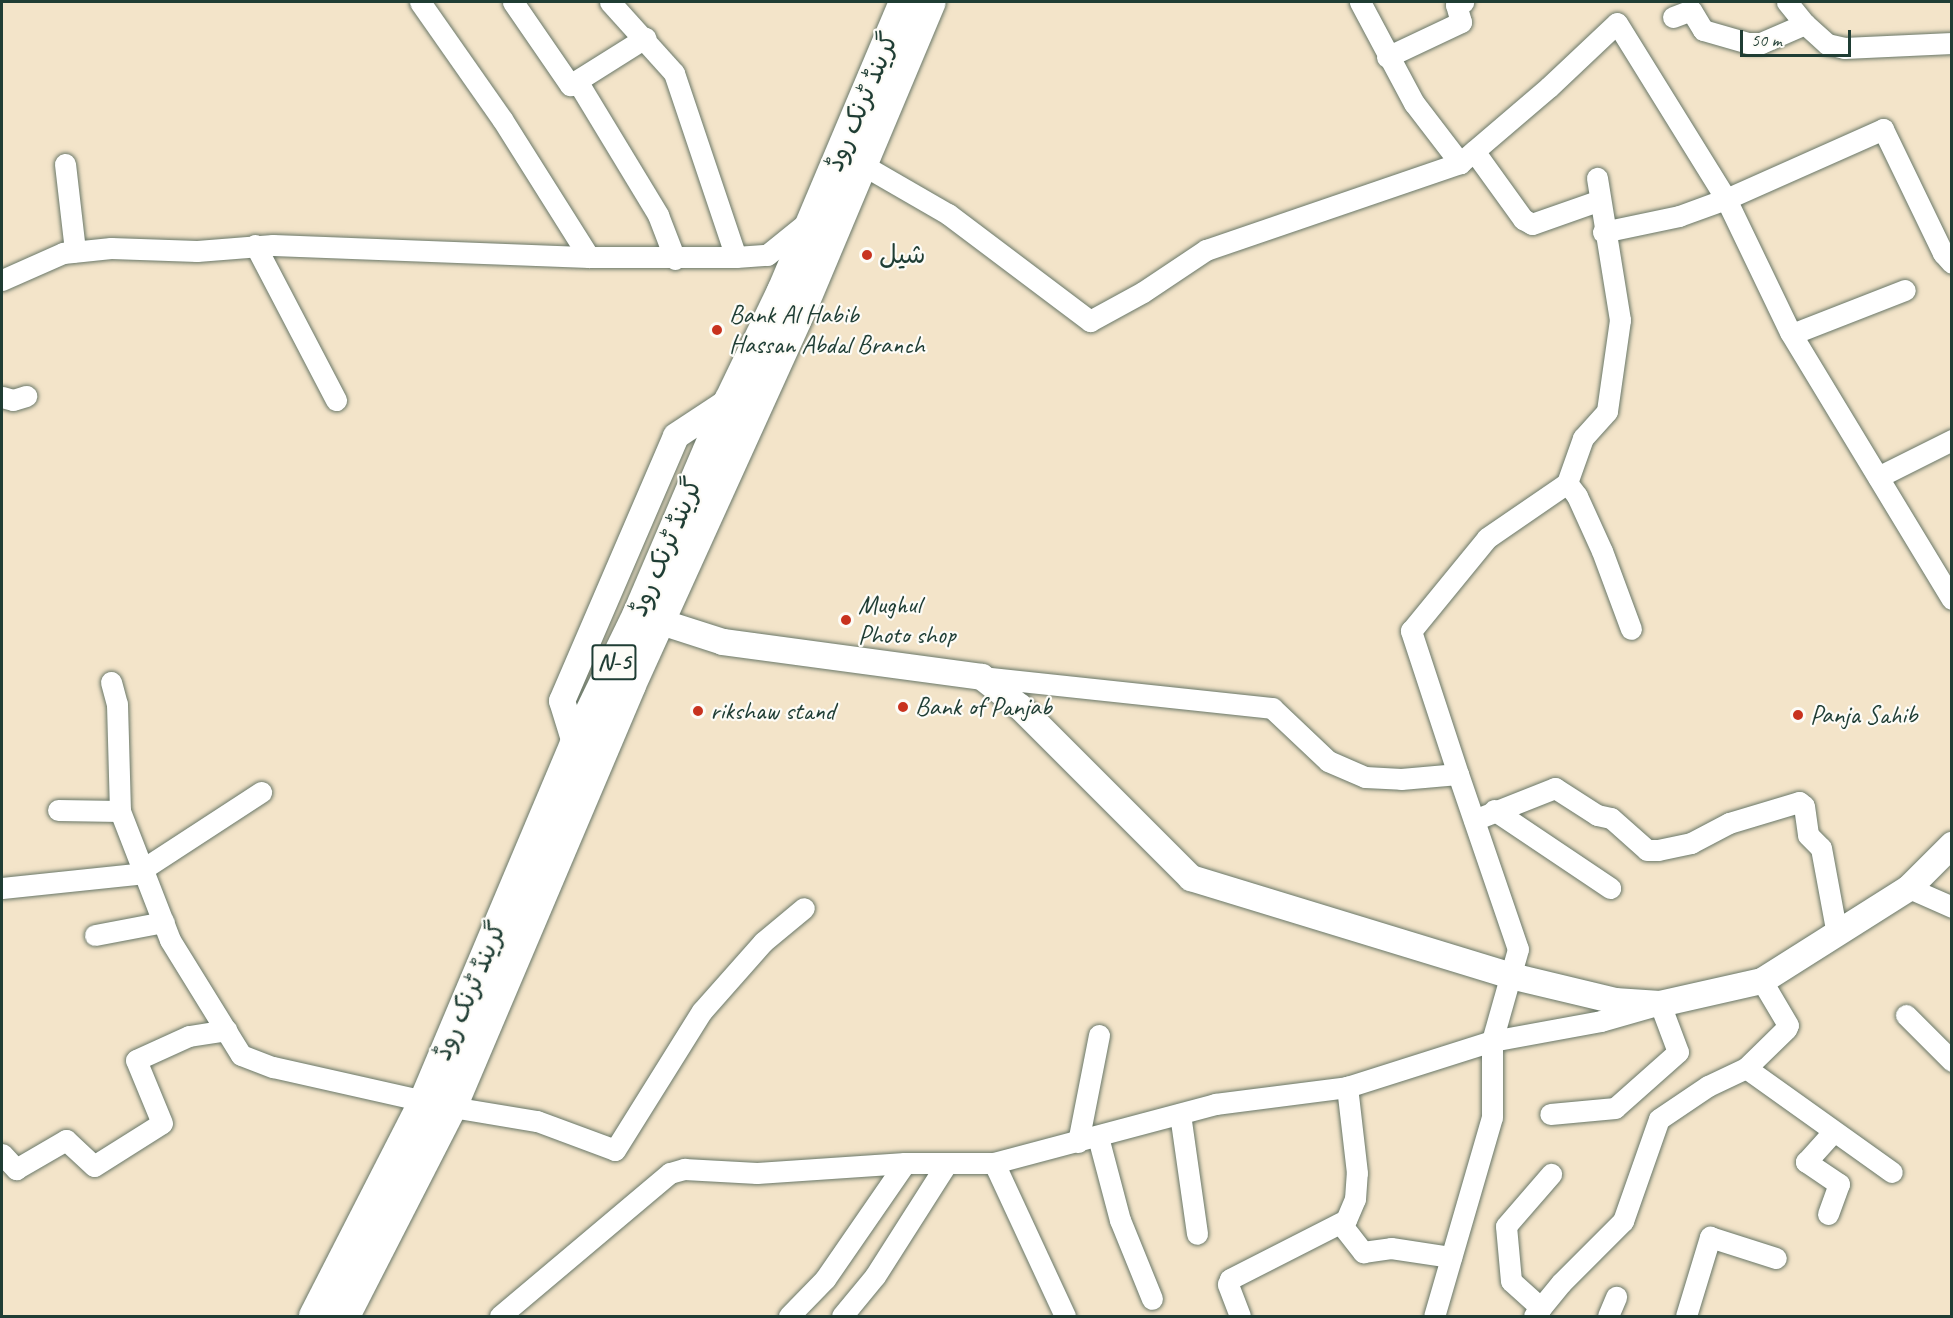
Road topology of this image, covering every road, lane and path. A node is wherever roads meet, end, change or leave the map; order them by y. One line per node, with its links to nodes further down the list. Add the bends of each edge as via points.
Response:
1 (420, 2): 27 (street, via 502,119)
2 (513, 2): 14 (street, via 568,83)
3 (610, 2): 11 (street)
4 (904, 2): 21 (highway, گرینڈ ٹرنک روڈ / N-5)
5 (931, 2): 17 (highway, گرینڈ ٹرنک روڈ / N-5)
6 (1360, 2): 13 (street)
7 (1462, 2): 13 (street, via 1456,5 1461,22)
8 (1786, 2): 10 (street)
9 (1673, 17): 10 (street, via 1691,10 1703,30 1748,43 1761,43)
10 (1805, 24): 12 (street, via 1827,44 1844,48)
11 (645, 38): 14 (street); 26 (street, via 674,73)
12 (1952, 43)
13 (1387, 57): 15 (street, via 1414,103)
14 (577, 81): 28 (street, via 658,215)
15 (1467, 157): 17 (street, via 1206,250 1090,321 948,214); 19 (street, via 1550,87 1617,23); 20 (street, via 1532,224)
16 (65, 164): 24 (street)
17 (863, 165): 41 (highway, گرینڈ ٹرنک روڈ / N-5)
18 (1597, 178): 20 (street)
19 (1726, 199): 22 (street, via 1679,216); 29 (street, via 1883,129 1943,253); 33 (street)
20 (1599, 200): 22 (street)
21 (815, 216): 25 (street); 32 (highway, گرینڈ ٹرنک روڈ / N-5)
22 (1603, 232): 39 (street, via 1620,320 1607,411 1583,438)
23 (255, 245): 24 (street, via 197,251); 27 (street); 36 (street)
24 (75, 251): 30 (street, via 45,259)
25 (767, 255): 26 (street); 32 (street)
26 (736, 257): 28 (street)
27 (589, 258): 28 (street)
28 (675, 259)
29 (1952, 263)
30 (2, 280)
31 (1905, 290): 33 (street)
32 (782, 291): 71 (highway, گرینڈ ٹرنک روڈ / N-5, via 729,401 638,613 575,743)
33 (1792, 334): 38 (street)
34 (26, 396): 35 (street, via 13,400)
35 (2, 397)
36 (336, 400)
37 (1952, 440): 38 (street)
38 (1878, 477): 40 (street)
39 (1567, 483): 42 (street, via 1602,551); 45 (street, via 1487,538 1411,631)
40 (1952, 599)
41 (661, 622): 43 (main road, via 723,642); 71 (highway, گرینڈ ٹرنک روڈ / N-5)
42 (1630, 629)
43 (982, 677): 45 (street, via 1272,708 1328,761 1365,777 1401,779); 61 (main road, via 1020,707 1191,878)
44 (111, 682): 49 (street, via 117,704)
45 (1458, 774): 50 (street)
46 (261, 792): 52 (street)
47 (58, 810): 49 (street)
48 (1494, 810): 50 (street); 54 (street); 59 (street, via 1555,788 1597,815 1611,818 1647,850 1658,850 1691,843 1729,823 1799,802 1804,806 1808,834 1821,848)
49 (120, 811): 52 (street)
50 (1474, 820): 61 (street, via 1518,949)
51 (1952, 846): 55 (main road)
52 (144, 871): 53 (street); 58 (street)
53 (2, 888)
54 (1610, 888)
55 (1909, 888): 56 (street); 59 (main road)
56 (1952, 907)
57 (804, 909): 71 (street, via 763,942 702,1011 615,1150 537,1121)
58 (164, 922): 60 (street); 65 (street)
59 (1837, 934): 62 (main road)
60 (95, 935)
61 (1511, 976): 63 (main road, via 1592,996); 67 (street)
62 (1762, 981): 63 (main road); 69 (street, via 1788,1024)
63 (1660, 1004): 67 (street, via 1601,1021); 73 (street, via 1678,1052 1615,1108)
64 (1906, 1015): 68 (street)
65 (227, 1030): 71 (street, via 241,1055 273,1067); 76 (street, via 189,1036 136,1060 162,1123 94,1166 66,1140 16,1169)
66 (1099, 1035): 75 (street)
67 (1492, 1041): 70 (street); 85 (street, via 1492,1117)
68 (1952, 1061)
69 (1746, 1068): 74 (street); 88 (street, via 1708,1086 1659,1119 1623,1221)
70 (1347, 1087): 72 (street, via 1215,1104); 83 (street, via 1357,1173 1355,1199)
71 (438, 1104): 89 (highway, گرینڈ ٹرنک روڈ / N-5); 90 (highway, گرینڈ ٹرنک روڈ / N-5)
72 (1180, 1114): 75 (street); 84 (street)
73 (1550, 1114)
74 (1833, 1132): 80 (street); 82 (street, via 1806,1162 1839,1185)
75 (1088, 1140): 79 (street); 87 (street)
76 (2, 1154)
77 (905, 1163): 78 (street); 91 (street, via 757,1173 684,1169 670,1173); 92 (street, via 825,1279)
78 (947, 1163): 79 (street); 93 (street, via 875,1276)
79 (994, 1163): 94 (street)
80 (1892, 1172)
81 (1551, 1174): 88 (street, via 1506,1227 1512,1281)
82 (1828, 1214)
83 (1341, 1224): 85 (street, via 1363,1252 1391,1248); 95 (street, via 1230,1279 1228,1284)
84 (1197, 1234)
85 (1451, 1257): 96 (street)
86 (1776, 1258): 97 (street, via 1710,1237)
87 (1152, 1299)
88 (1538, 1312)
89 (314, 1317)
90 (345, 1317)
91 (500, 1317)
92 (789, 1317)
93 (842, 1317)
94 (1065, 1317)
95 (1240, 1317)
96 (1434, 1317)
97 (1686, 1317)

